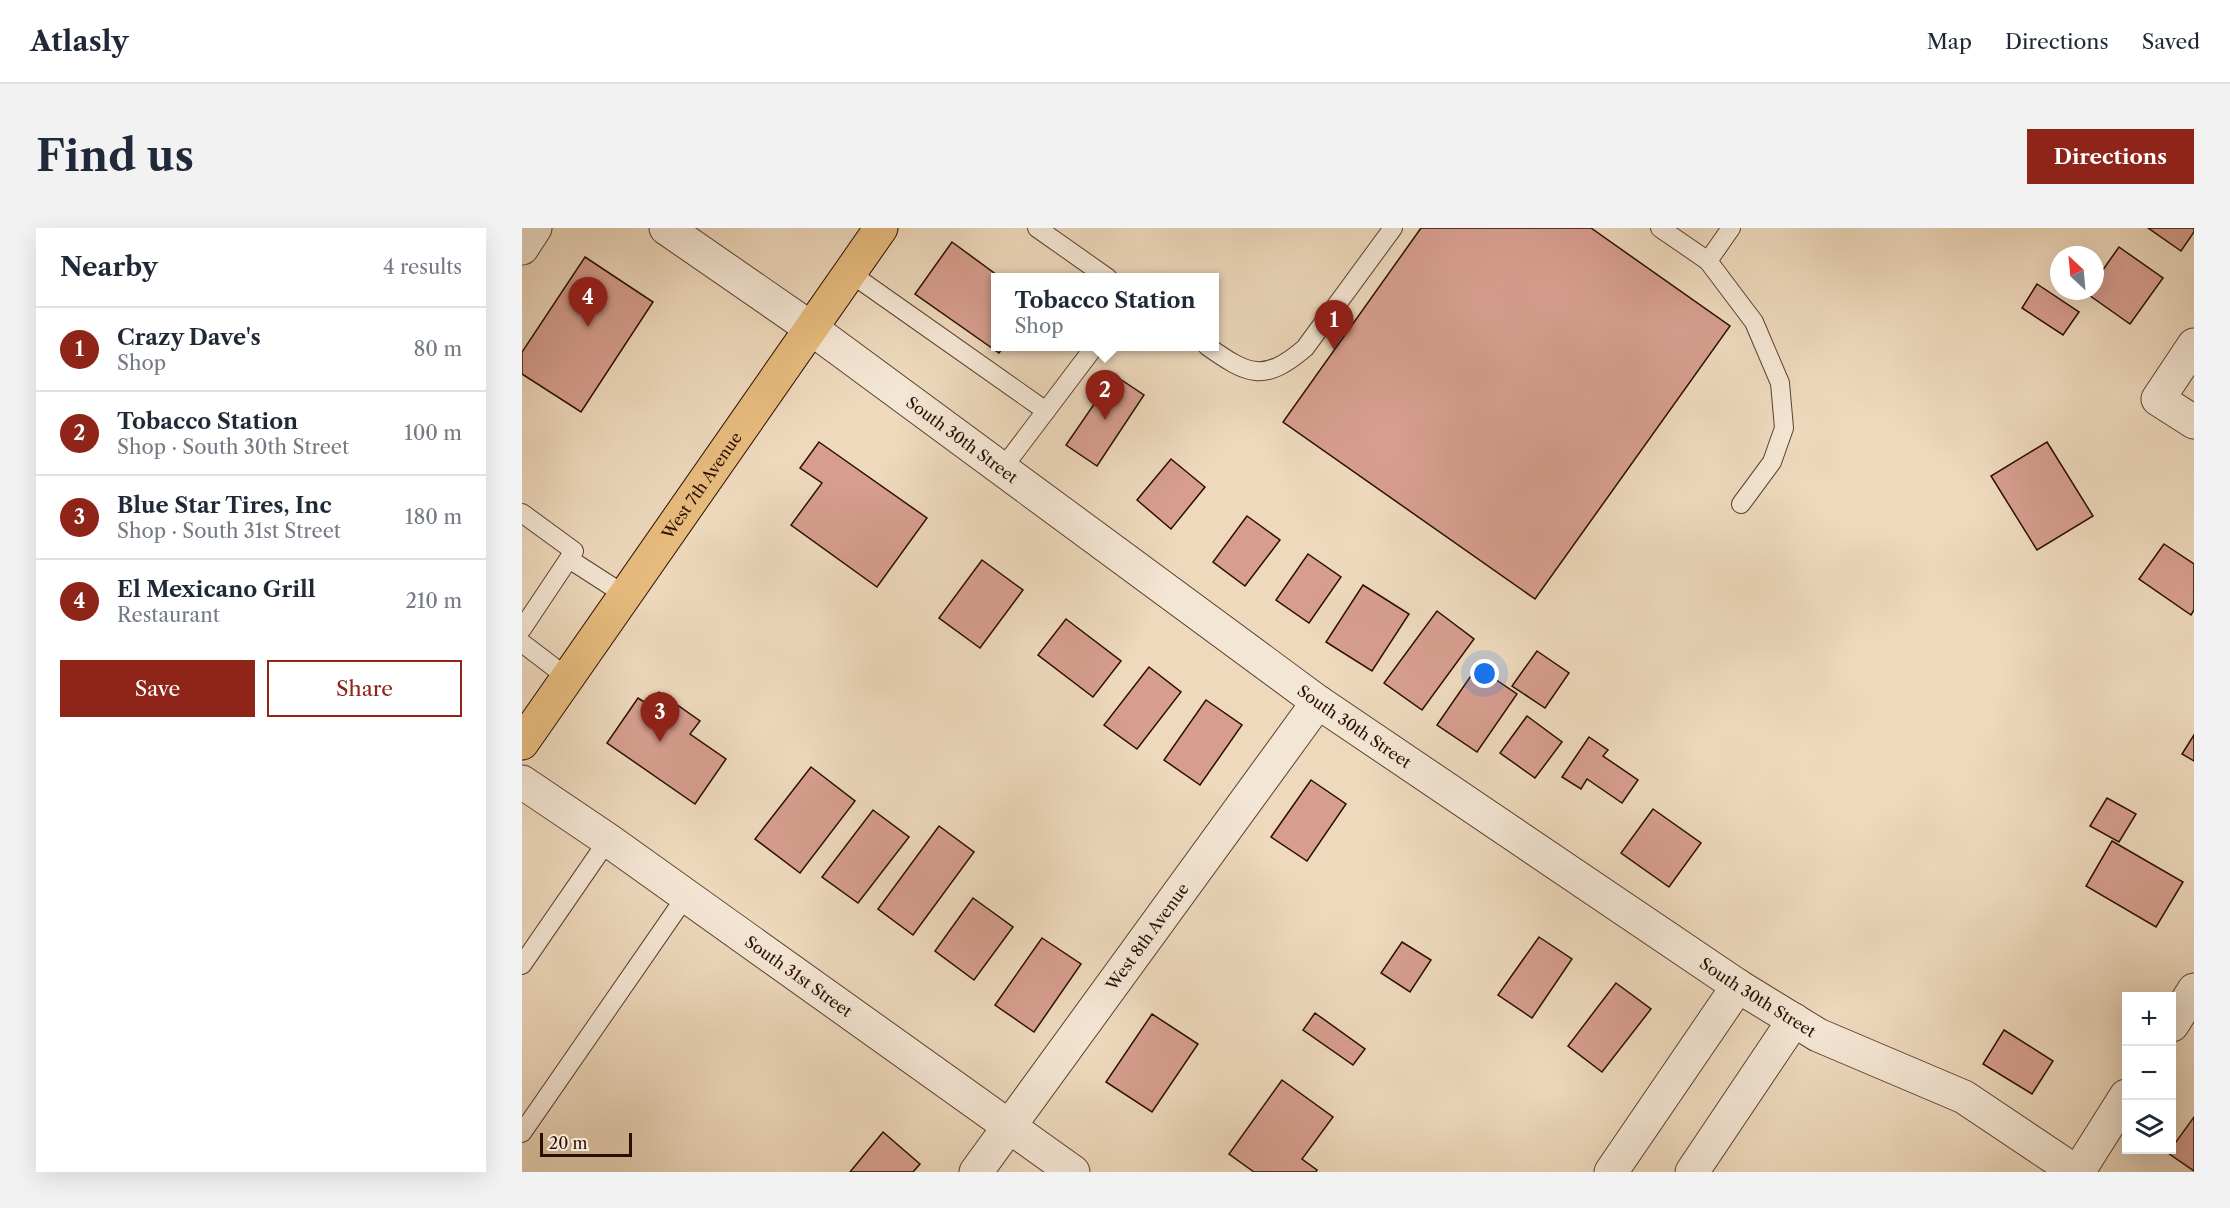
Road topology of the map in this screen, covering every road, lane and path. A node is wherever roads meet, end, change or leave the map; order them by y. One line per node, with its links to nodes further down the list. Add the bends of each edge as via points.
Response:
1 (536, 228): 8 (street)
2 (666, 228): 12 (street, South 30th Street)
3 (881, 228): 10 (main road, West 7th Avenue)
4 (1036, 228): 11 (lane)
5 (1393, 228): 15 (lane, via 1305,348 1289,362 1252,372)
6 (1660, 228): 9 (lane)
7 (1731, 228): 9 (lane)
8 (522, 248)
9 (1708, 261): 19 (lane, via 1754,322 1780,383 1784,428 1772,462)
10 (850, 273): 12 (main road, West 7th Avenue); 16 (lane)
11 (1101, 273)
12 (812, 329): 18 (street, South 30th Street); 22 (main road, West 7th Avenue)
13 (2194, 345): 17 (street, via 2158,399)
14 (1091, 351): 16 (lane)
15 (1214, 351)
16 (1046, 411): 18 (lane)
17 (2194, 422)
18 (1002, 469): 26 (street, South 30th Street)
19 (1741, 504)
20 (522, 513): 21 (lane, via 574,551)
21 (569, 559): 22 (lane); 23 (lane)
22 (625, 595): 25 (main road, West 7th Avenue)
23 (522, 629)
24 (522, 643): 25 (lane)
25 (568, 678): 27 (main road, West 7th Avenue)
26 (1318, 702): 32 (street, South 30th Street); 37 (street, West 8th Avenue)
27 (522, 743)
28 (522, 782): 29 (street, South 31st Street)
29 (608, 840): 30 (street, South 31st Street); 31 (lane)
30 (686, 896): 37 (street, South 31st Street); 38 (lane)
31 (522, 965)
32 (1738, 986): 35 (street, South 30th Street); 41 (street)
33 (2194, 990): 34 (street)
34 (2176, 1019)
35 (1794, 1020): 42 (street); 43 (street, South 30th Street, via 1857,1053 1964,1096)
36 (2124, 1100): 43 (street)
37 (1010, 1128): 39 (street, West 8th Avenue); 40 (street, South 31st Street)
38 (522, 1133)
39 (976, 1172)
40 (1073, 1172)
41 (1611, 1172)
42 (1692, 1172)
43 (2077, 1172)

